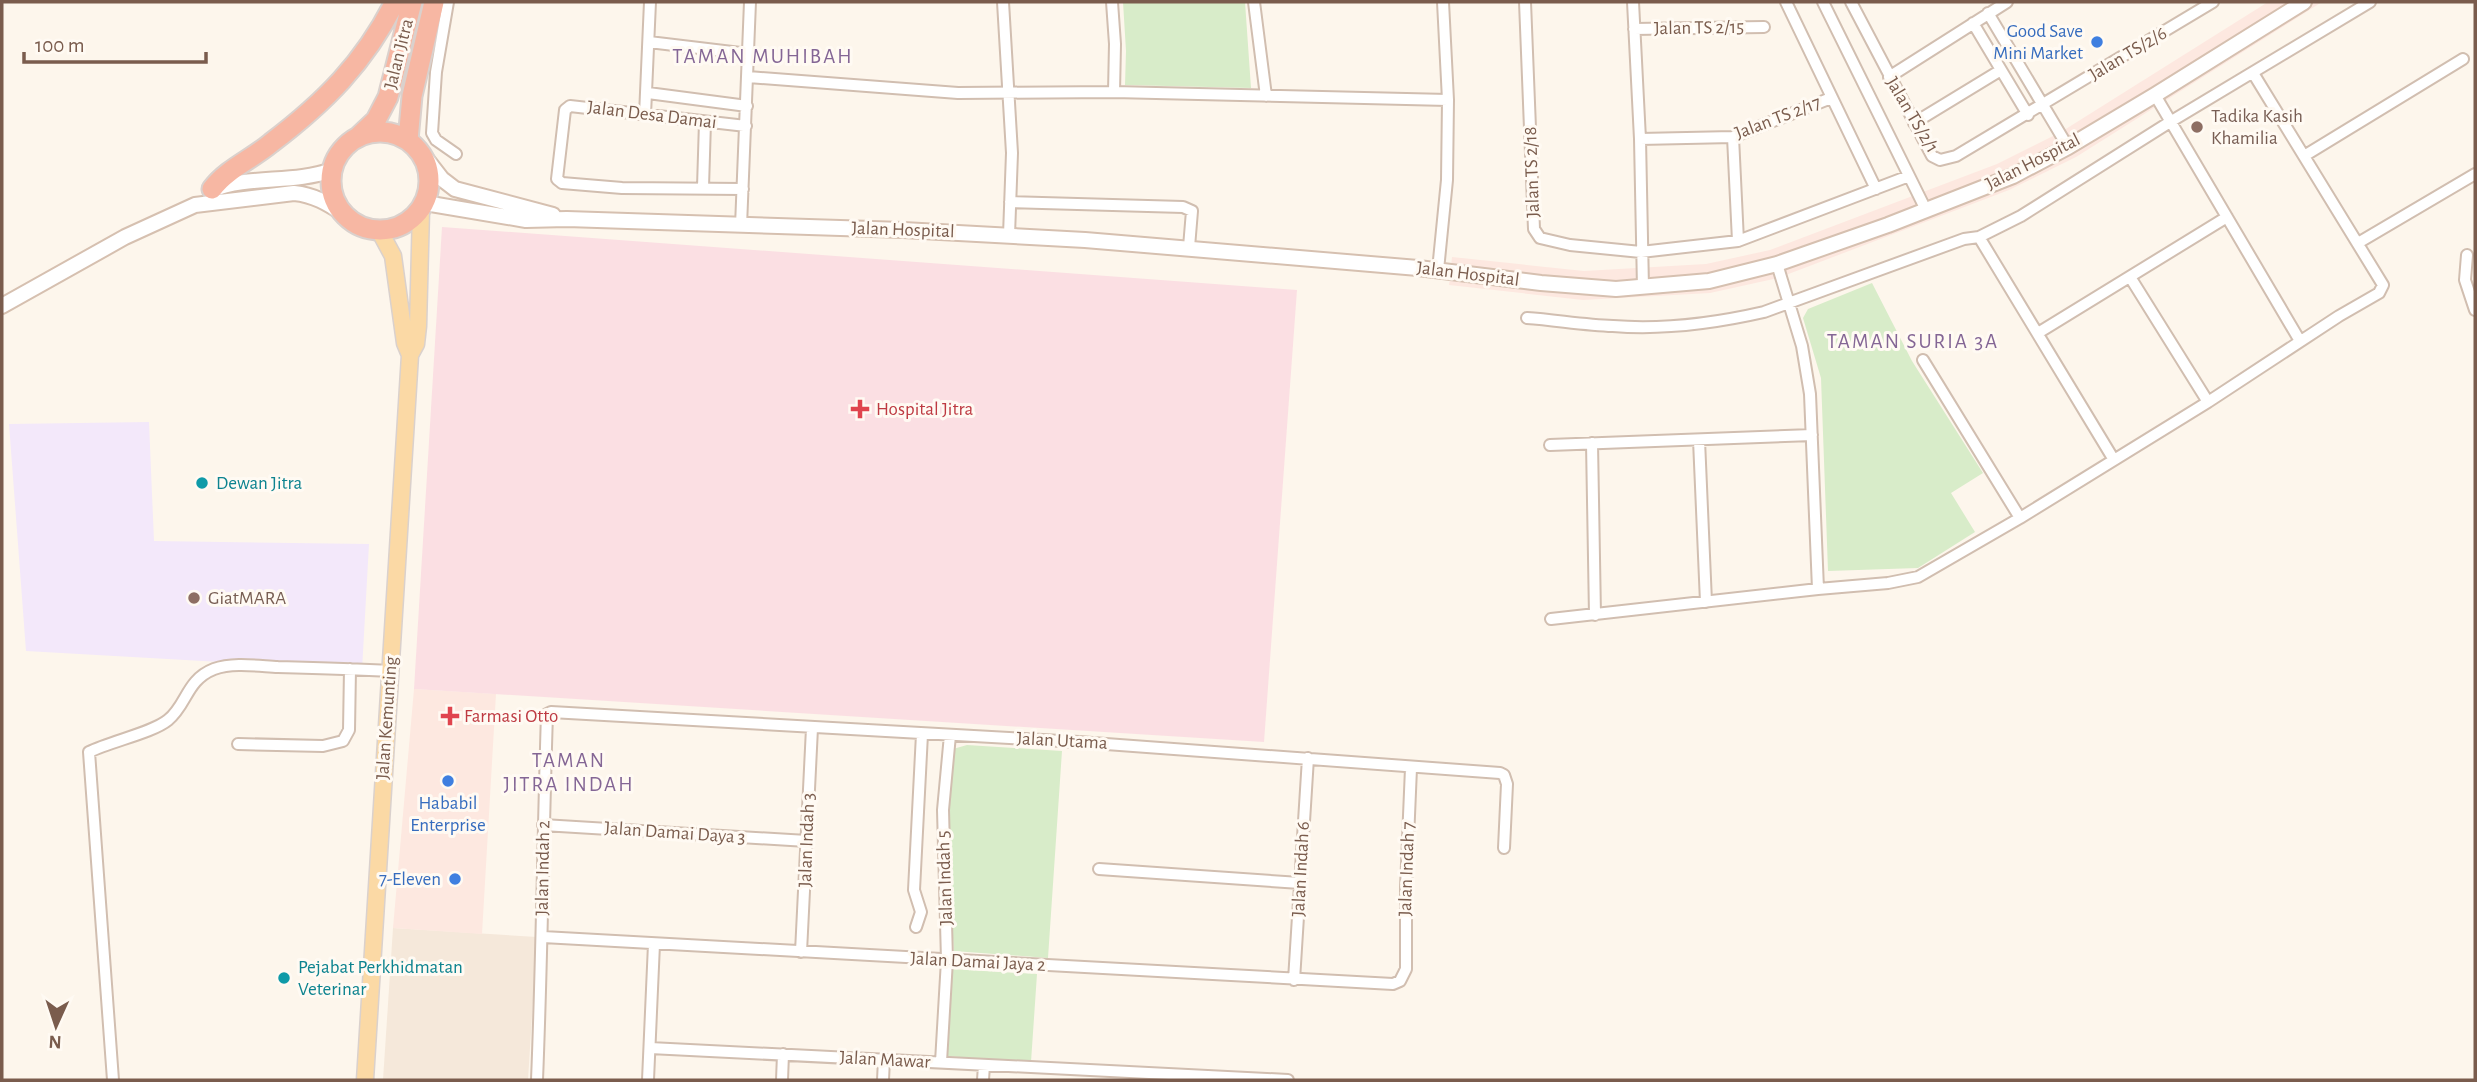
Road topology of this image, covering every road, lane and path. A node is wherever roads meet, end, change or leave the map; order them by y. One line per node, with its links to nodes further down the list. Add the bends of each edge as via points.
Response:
1 (395, 2): 58 (highway, via 361,58 325,99)
2 (412, 2): 46 (highway, Jalan Jitra, via 388,97 376,120)
3 (434, 2): 49 (highway, Jalan Jitra, via 412,96)
4 (448, 2): 51 (street, via 432,133)
5 (650, 2): 24 (street)
6 (750, 2): 25 (street)
7 (1003, 2): 33 (street)
8 (1112, 2): 32 (street)
9 (1254, 2): 35 (street)
10 (1444, 2): 37 (street)
11 (1525, 2): 74 (street, Jalan TS 2/18, via 1536,234 1570,245)
12 (1633, 2): 23 (street)
13 (1786, 2): 36 (street)
14 (1823, 2): 55 (street)
15 (1852, 2): 29 (street, Jalan TS/2/1)
16 (2007, 2): 20 (street)
17 (2213, 2): 39 (street, Jalan TS/2/6)
18 (2304, 2): 34 (street, Jalan Hospital)
19 (2370, 2): 28 (street)
20 (1988, 13): 21 (street); 39 (street)
21 (1973, 23): 27 (street); 29 (street)
22 (1764, 27): 23 (street, Jalan TS 2/15)
23 (1634, 29): 48 (street)
24 (649, 42): 25 (street); 31 (street)
25 (749, 54): 30 (street)
26 (2463, 59): 52 (street)
27 (2001, 70): 40 (street); 44 (street)
28 (2253, 73): 43 (street); 52 (street)
29 (1889, 76): 44 (street, Jalan TS/2/1)
30 (748, 77): 33 (street); 38 (street)
31 (648, 93): 38 (street); 41 (street)
32 (1114, 93): 33 (street); 35 (street)
33 (1010, 94): 60 (street)
34 (2155, 95): 43 (street); 50 (street, Jalan Hospital)
35 (1266, 96): 37 (street)
36 (1831, 97): 47 (street, Jalan TS 2/17); 57 (street)
37 (1448, 100): 77 (street, via 1447,180)
38 (747, 106): 45 (street)
39 (2043, 106): 40 (street, Jalan TS/2/1); 50 (street)
40 (2028, 115): 44 (street, Jalan TS/2/1, via 1947,160 1932,156)
41 (645, 116): 42 (street, Jalan Desa Damai); 56 (street, Jalan Desa Damai, via 567,107 559,182 622,188)
42 (705, 122): 45 (street, Jalan Desa Damai); 56 (street)
43 (2171, 122): 65 (street); 70 (street, via 2021,216)
44 (1914, 123)
45 (746, 126): 59 (street)
46 (358, 137): 49 (highway, via 388,132); 53 (highway, via 341,151)
47 (1733, 137): 48 (street, Jalan TS 2/17); 71 (street)
48 (1640, 139): 74 (street)
49 (414, 146): 62 (highway, via 430,177); 66 (street, Jalan Hospital, via 455,188)
50 (2068, 147): 63 (street, Jalan Hospital, via 2013,176)
51 (456, 153)
52 (2304, 156): 72 (street)
53 (332, 170): 58 (street); 64 (highway, via 333,194)
54 (2475, 174): 72 (street)
55 (1909, 176): 57 (street); 63 (street)
56 (703, 187): 59 (street, Jalan Desa Damai)
57 (1875, 188): 71 (street)
58 (212, 189): 61 (street)
59 (743, 189): 67 (street)
60 (1010, 202): 69 (street); 73 (street, via 1183,207 1192,211)
61 (195, 205): 64 (street, via 294,193 322,200); 81 (street, via 125,237)
62 (423, 206): 66 (street, Jalan Hospital, via 526,220); 68 (highway, via 402,225); 86 (main road, Jalan Kemunting, via 418,326)
63 (1926, 210): 76 (street, Jalan Hospital)
64 (344, 214): 68 (highway, via 354,223)
65 (2227, 217): 78 (street); 85 (street)
66 (567, 219): 67 (street, Jalan Hospital)
67 (741, 226): 69 (street, Jalan Hospital)
68 (379, 230): 86 (main road, Jalan Kemunting, via 393,257)
69 (1009, 235): 73 (street, Jalan Hospital)
70 (1979, 237): 80 (street); 84 (street)
71 (1738, 241): 74 (street)
72 (2358, 243): 85 (street, via 2383,289)
73 (1189, 247): 77 (street, Jalan Hospital)
74 (1642, 252): 79 (street)
75 (2467, 255): 82 (street, via 2465,280)
76 (1777, 264): 79 (street, Jalan Hospital, via 1709,281); 80 (street)
77 (1438, 270): 79 (street, Jalan Hospital, via 1587,288)
78 (2130, 277): 84 (street); 88 (street)
79 (1643, 288)
80 (1789, 303): 83 (street, via 1732,320 1664,326 1614,327); 89 (street, via 1805,363)
81 (2, 306)
82 (2475, 310)
83 (1527, 317)
84 (2038, 333): 93 (street)
85 (2300, 341): 88 (street)
86 (410, 355): 100 (main road, Jalan Kemunting)
87 (1923, 360): 94 (street)
88 (2208, 402): 93 (street)
89 (1812, 435): 90 (street); 95 (street)
90 (1699, 440): 91 (street); 96 (street)
91 (1592, 443): 92 (street); 97 (street)
92 (1550, 445)
93 (2114, 460): 94 (street)
94 (2020, 519): 95 (street, via 1918,577)
95 (1818, 589): 96 (street)
96 (1706, 602): 97 (street)
97 (1595, 615): 98 (street)
98 (1551, 620)
99 (350, 669): 100 (street); 105 (street, via 348,730 343,741 323,746); 129 (street, via 217,668 192,685 170,719 89,752)
100 (391, 671): 130 (main road, Jalan Kemunting)
101 (547, 715): 102 (street, Jalan Utama, via 558,711); 110 (street, Jalan Indah 2)
102 (812, 728): 103 (street, Jalan Utama); 111 (street, Jalan Indah 3)
103 (922, 734): 104 (street, Jalan Utama); 108 (street)
104 (950, 735): 106 (street, Jalan Utama); 109 (street, Jalan Indah 5)
105 (238, 744)
106 (1308, 758): 107 (street, Jalan Utama); 114 (street, Jalan Indah 6)
107 (1411, 768): 112 (street, Jalan Utama, via 1504,775); 120 (street, Jalan Indah 7)
108 (918, 808): 109 (street); 115 (street, via 914,890 921,912)
109 (943, 810): 119 (street, Jalan Indah 5)
110 (543, 825): 111 (street, Jalan Damai Daya 3); 116 (street, Jalan Indah 2)
111 (807, 841): 118 (street, Jalan Indah 3)
112 (1504, 848)
113 (1099, 869): 114 (street)
114 (1300, 883): 121 (street, Jalan Indah 6)
115 (916, 927)
116 (543, 937): 117 (street, Jalan Damai Jaya 2); 131 (street, Jalan Indah 2)
117 (654, 944): 118 (street, Jalan Damai Jaya 2); 122 (street)
118 (801, 952): 119 (street, Jalan Damai Jaya 2)
119 (947, 960): 121 (street, Jalan Damai Jaya 2); 125 (street, Jalan Indah 5)
120 (1406, 970): 121 (street, Jalan Damai Jaya 2, via 1400,981 1385,985)
121 (1294, 980)
122 (650, 1048): 123 (street, Jalan Mawar); 132 (street)
123 (783, 1054): 124 (street, Jalan Mawar); 133 (street)
124 (884, 1059): 125 (street, Jalan Mawar); 134 (street)
125 (941, 1062): 126 (street, Jalan Mawar)
126 (984, 1065): 127 (street, Jalan Mawar); 135 (street)
127 (1086, 1075): 128 (street, Jalan Mawar)
128 (1187, 1078): 136 (street, Jalan Mawar)
129 (113, 1080)
130 (365, 1080)
131 (537, 1080)
132 (648, 1080)
133 (782, 1080)
134 (883, 1080)
135 (983, 1080)
136 (1287, 1080)

